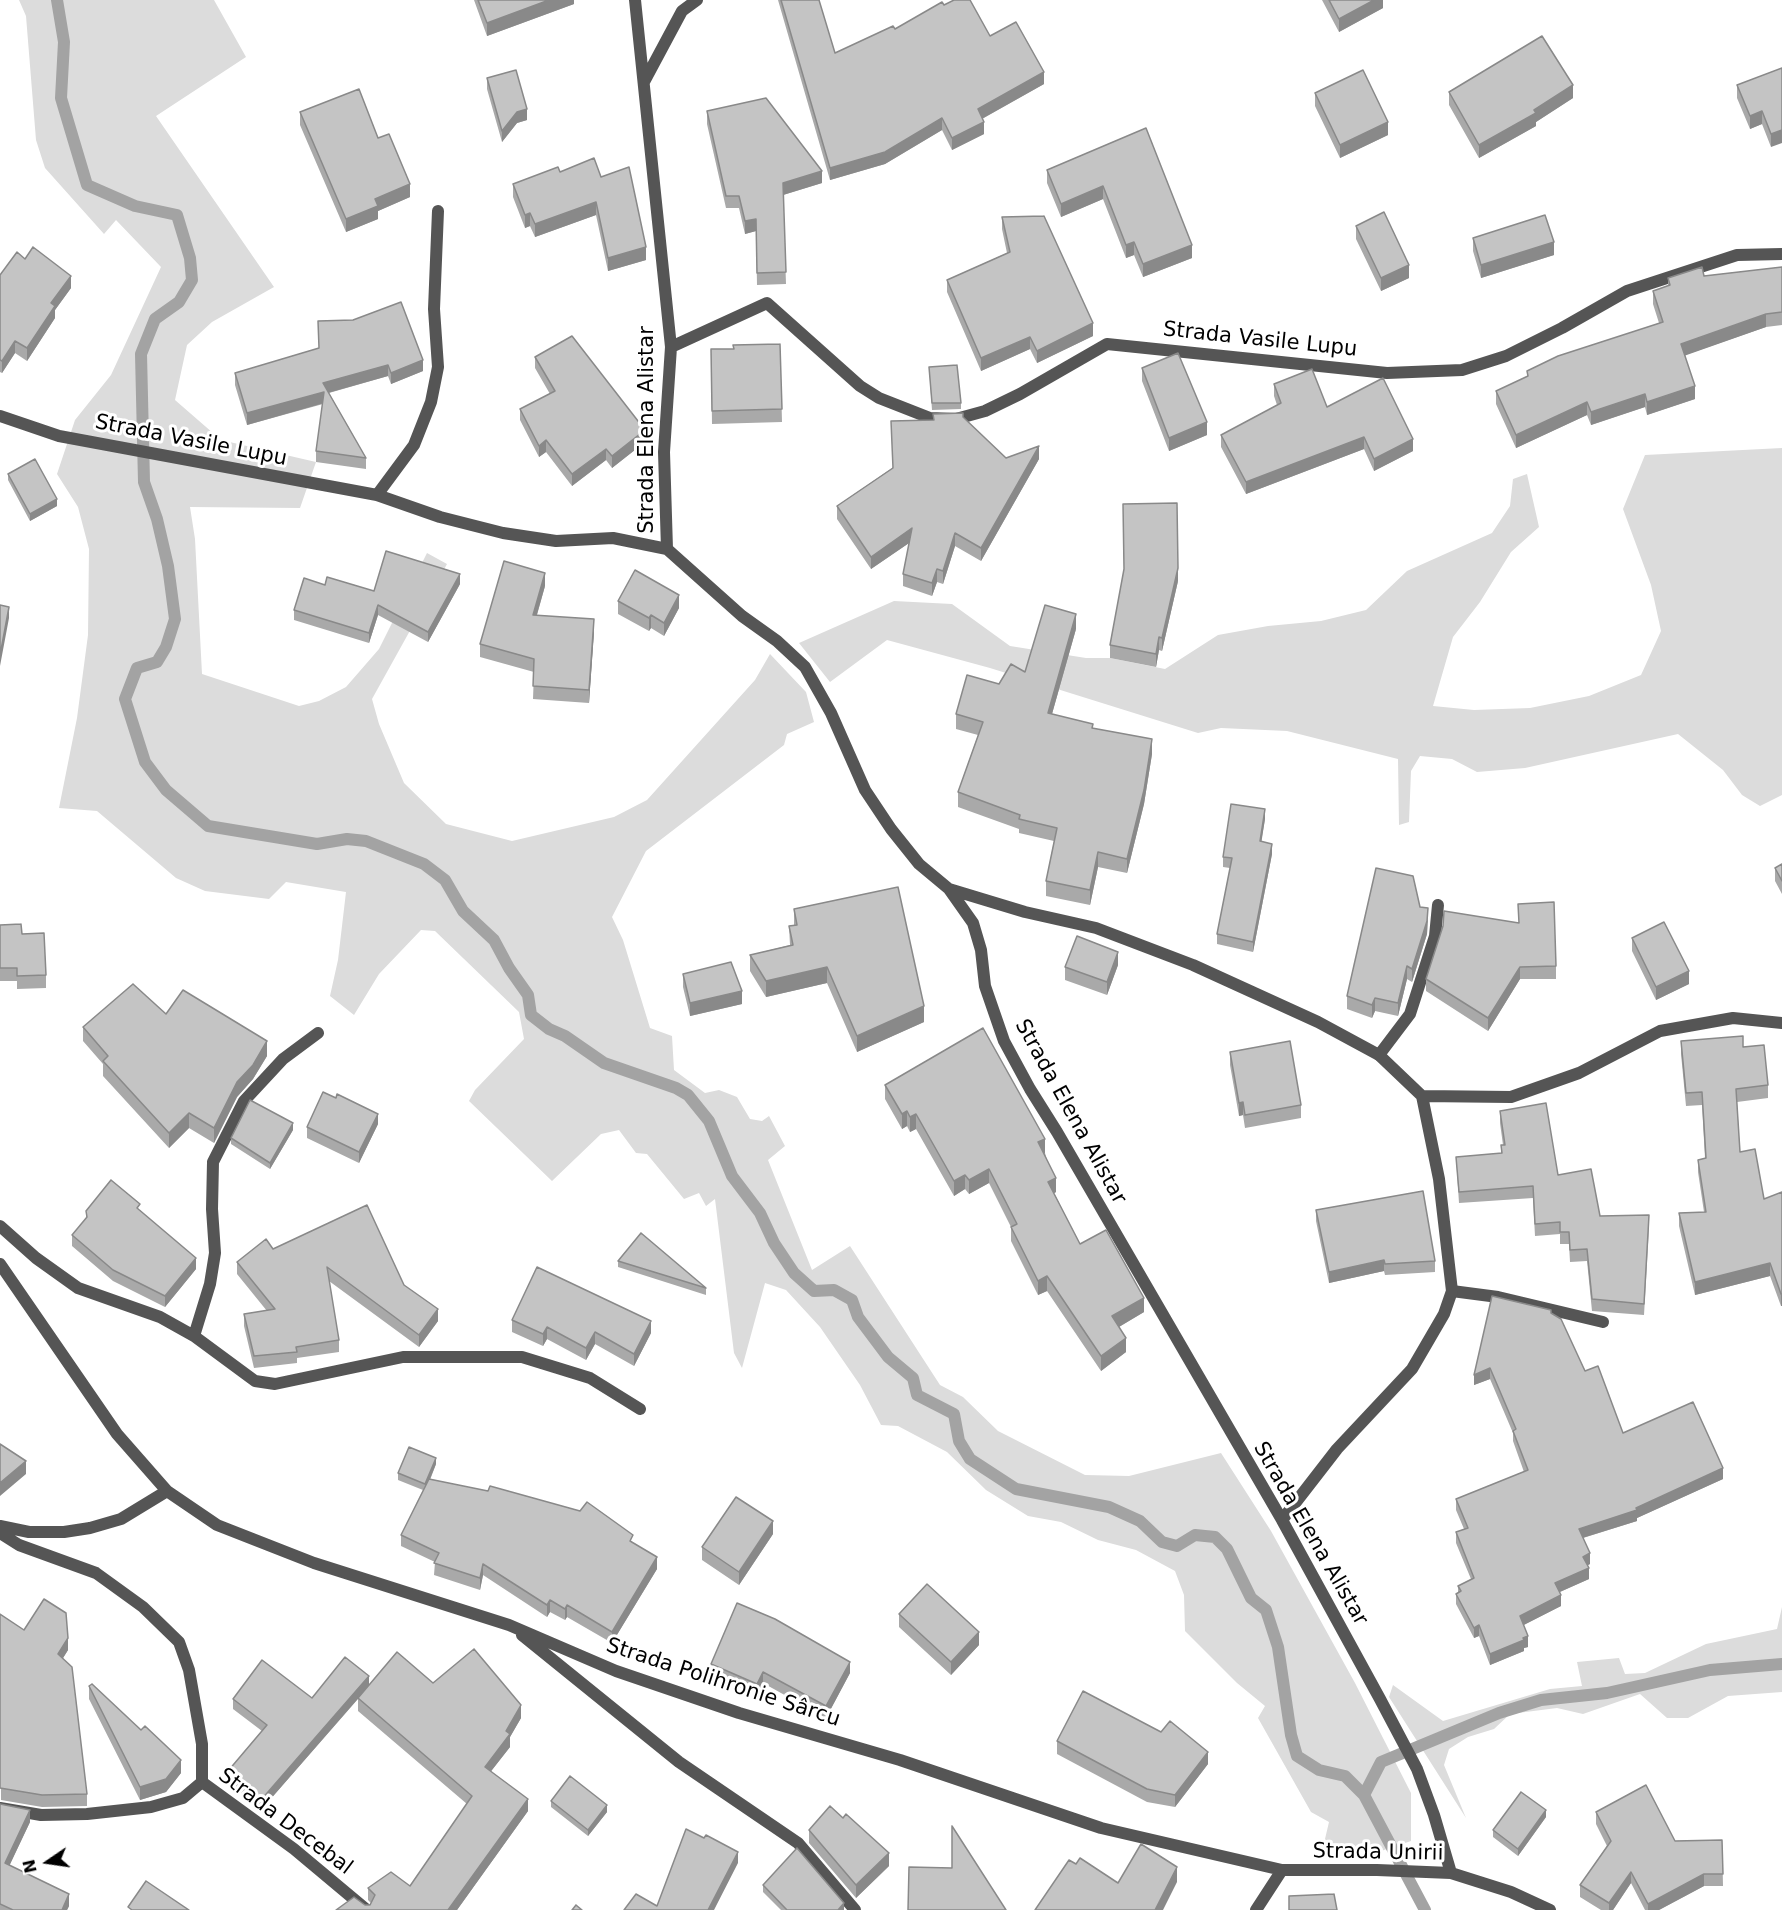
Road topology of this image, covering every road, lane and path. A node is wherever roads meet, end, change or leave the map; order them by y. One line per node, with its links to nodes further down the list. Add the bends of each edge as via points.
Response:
1 (635, 0): 3 (street, Strada Elena Alistar)
2 (697, 0): 3 (street, via 682,11)
3 (644, 82): 6 (street, Strada Elena Alistar)
4 (438, 211): 8 (street, via 434,309 438,367 414,446)
5 (1782, 254): 6 (street, Strada Vasile Lupu, via 1737,255 1627,291 1506,356 1462,370 1387,373 1107,344 1020,394 985,411 956,419 930,418 879,398 860,386 767,303)
6 (671, 347): 9 (street, Strada Elena Alistar, via 664,452)
7 (0, 416): 8 (street, Strada Vasile Lupu, via 58,436)
8 (377, 495): 9 (street, Strada Vasile Lupu, via 503,533 556,540 613,538)
9 (667, 549): 10 (street, Strada Elena Alistar, via 805,667 831,713 865,790 919,864)
10 (949, 889): 14 (street, via 1096,928 1193,965 1318,1022); 23 (street, Strada Elena Alistar, via 973,923 985,986 1010,1051)
11 (1438, 905): 14 (street, via 1435,936 1410,1014)
12 (1782, 1023): 15 (street, via 1733,1018 1660,1031 1579,1073 1510,1097)
13 (318, 1033): 20 (street, via 283,1059 244,1101 213,1162 215,1253)
14 (1379, 1055): 15 (street)
15 (1422, 1096): 18 (street, via 1439,1179)
16 (0, 1226): 20 (street, via 78,1288 160,1317)
17 (0, 1264): 22 (street, Strada Polihronie Sârcu, via 117,1434)
18 (1452, 1291): 19 (street); 23 (street, via 1444,1314 1412,1369 1337,1449)
19 (1603, 1322)
20 (194, 1336): 21 (street, via 255,1381 275,1384 403,1357 522,1358 590,1378)
21 (640, 1409)
22 (167, 1491): 24 (street, via 121,1519 90,1528 29,1532); 26 (street, Strada Polihronie Sârcu, via 217,1525 314,1563)
23 (1282, 1520): 30 (street, Strada Elena Alistar, via 1417,1769)
24 (0, 1526)
25 (0, 1533): 27 (street, via 19,1545 96,1573 143,1607 179,1642 189,1670 202,1744)
26 (509, 1625): 29 (street, Strada Polihronie Sârcu, via 616,1671 1101,1828); 32 (street, via 679,1762 798,1844)
27 (202, 1782): 28 (street, Strada Decebal, via 183,1798 151,1807 41,1815); 31 (street, Strada Decebal, via 294,1849)
28 (0, 1808)
29 (1282, 1870): 30 (street, Strada Unirii); 33 (street, Strada Unirii)
30 (1451, 1874): 34 (street, Strada Unirii, via 1510,1892)
31 (367, 1910)
32 (855, 1910)
33 (1256, 1910)
34 (1550, 1910)

